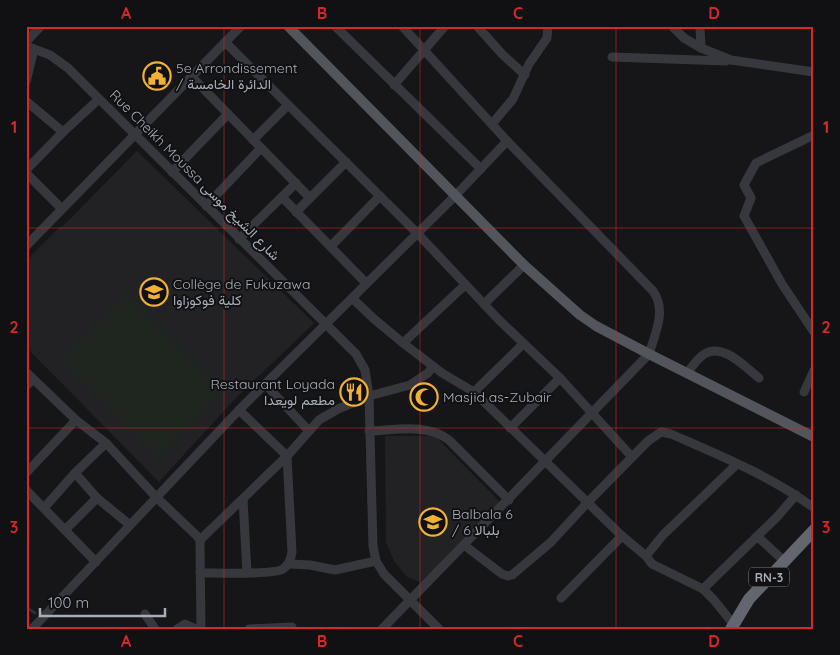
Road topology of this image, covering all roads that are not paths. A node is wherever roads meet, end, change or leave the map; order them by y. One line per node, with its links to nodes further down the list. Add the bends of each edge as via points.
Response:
1 (41, 26): 12 (street)
2 (241, 26): 11 (street)
3 (288, 26): 39 (main road)
4 (335, 26): 21 (street)
5 (402, 26): 14 (street)
6 (445, 26): 14 (street)
7 (477, 26): 18 (street)
8 (548, 26): 18 (street, via 547,38)
9 (672, 26): 13 (street)
10 (700, 26): 13 (street)
11 (225, 42): 19 (street); 24 (street)
12 (29, 46): 20 (street); 22 (street, Rue Cheikh Moussa شارع الشيخ موسى, via 64,64)
13 (701, 48): 16 (street)
14 (424, 50): 21 (street); 26 (street)
15 (612, 57): 16 (street)
16 (731, 60): 17 (street)
17 (814, 72)
18 (525, 75): 26 (street, via 510,104)
19 (191, 76): 25 (street); 28 (street)
20 (26, 82)
21 (394, 85): 34 (street)
22 (99, 98): 27 (street); 28 (street, Rue Cheikh Moussa شارع الشيخ موسى)
23 (26, 101): 27 (street)
24 (288, 105): 30 (street); 33 (street)
25 (228, 114): 30 (street); 36 (street)
26 (492, 124): 31 (street)
27 (63, 132): 35 (street)
28 (135, 134): 36 (street, Rue Cheikh Moussa شارع الشيخ موسى); 43 (street)
29 (814, 135): 55 (street, via 756,163 744,185 751,198 744,216 782,284)
30 (253, 140): 32 (street)
31 (507, 141): 34 (street); 58 (street, via 658,298 659,318)
32 (262, 148): 37 (street); 42 (street)
33 (346, 162): 38 (street); 41 (street)
34 (481, 169): 39 (street)
35 (26, 171): 43 (street)
36 (172, 172): 42 (street, Rue Cheikh Moussa شارع الشيخ موسى)
37 (296, 183): 40 (street); 41 (street)
38 (380, 196): 45 (street); 48 (street)
39 (455, 196): 45 (street); 49 (main road)
40 (282, 198): 44 (street); 46 (street)
41 (310, 198): 44 (street)
42 (206, 206): 46 (street, Rue Cheikh Moussa شارع الشيخ موسى)
43 (62, 209): 47 (street)
44 (296, 212): 48 (street)
45 (418, 233): 50 (street); 51 (street)
46 (239, 239): 54 (street, Rue Cheikh Moussa شارع الشيخ موسى)
47 (26, 246)
48 (331, 246): 50 (street)
49 (524, 265): 53 (street); 58 (main road, via 580,315)
50 (366, 283): 52 (street)
51 (465, 285): 53 (street); 56 (street)
52 (352, 298): 54 (street); 56 (street)
53 (484, 304): 57 (street)
54 (326, 325): 66 (street); 70 (street, Rue Cheikh Moussa شارع الشيخ موسى, via 362,362)
55 (814, 332)
56 (403, 343): 59 (street)
57 (523, 344): 63 (street); 68 (street)
58 (649, 354): 62 (main road); 72 (street)
59 (433, 366): 68 (street); 70 (street, via 410,385)
60 (814, 370): 69 (street)
61 (26, 372): 65 (street)
62 (687, 373): 64 (street, via 704,354 715,351 728,354); 77 (main road)
63 (560, 378): 72 (street); 74 (street)
64 (759, 378)
65 (33, 379): 67 (street); 73 (street)
66 (265, 384): 71 (street); 75 (street)
67 (26, 386)
68 (474, 392): 74 (street)
69 (804, 392)
70 (369, 396): 75 (street, via 338,408); 76 (street, Rue Cheikh Moussa شارع الشيخ موسى)
71 (239, 410): 79 (street); 87 (street)
72 (593, 413): 80 (street); 81 (street)
73 (76, 420): 78 (street); 83 (street)
74 (510, 428): 81 (street)
75 (309, 431): 79 (street)
76 (369, 431): 90 (street, via 420,429 438,432); 102 (street, Rue Cheikh Moussa شارع الشيخ موسى)
77 (814, 437)
78 (106, 443): 84 (street); 87 (street)
79 (287, 456): 89 (street); 105 (street, via 292,552)
80 (632, 457): 82 (street, via 653,436 666,432); 91 (street)
81 (545, 462): 90 (street); 91 (street)
82 (736, 464): 86 (street); 101 (street)
83 (26, 473)
84 (75, 473): 88 (street); 92 (street)
85 (26, 490): 92 (street)
86 (796, 494): 93 (street); 98 (street)
87 (156, 497): 94 (street); 99 (street)
88 (97, 498): 94 (street); 95 (street)
89 (243, 499): 99 (street); 107 (street)
90 (509, 500): 100 (street)
91 (588, 502): 97 (street); 100 (street, via 551,542 512,575 502,574)
92 (44, 508): 95 (street)
93 (814, 508)
94 (130, 525): 104 (street)
95 (66, 530): 104 (street)
96 (814, 530): 103 (highway, RN-3)
97 (622, 536): 101 (street); 109 (street)
98 (758, 536): 103 (street); 108 (street)
99 (200, 540): 106 (street)
100 (464, 545): 110 (street)
101 (646, 556): 108 (street, via 665,572)
102 (376, 561): 105 (street, via 335,570); 110 (street, Rue Cheikh Moussa شارع الشيخ موسى)
103 (784, 561): 113 (highway, RN-3, via 749,599)
104 (96, 562): 114 (street)
105 (288, 564): 107 (street, via 278,571)
106 (200, 573): 107 (street); 118 (street)
107 (247, 573)
108 (703, 589): 113 (street)
109 (561, 598)
110 (409, 600): 120 (street); 121 (street, Rue Cheikh Moussa شارع الشيخ موسى)
111 (145, 614): 115 (street)
112 (292, 627): 119 (street)
113 (732, 627)
114 (32, 629)
115 (155, 629)
116 (177, 629): 117 (street, via 185,624)
117 (196, 629)
118 (201, 629)
119 (249, 629)
120 (382, 629)
121 (439, 629)

